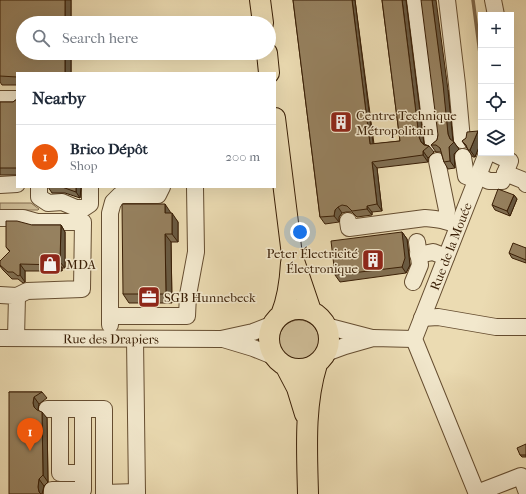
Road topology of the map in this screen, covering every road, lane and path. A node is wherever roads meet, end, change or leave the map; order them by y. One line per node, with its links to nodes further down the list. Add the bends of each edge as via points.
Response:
1 (260, 0): 6 (main road)
2 (415, 0): 13 (street)
3 (447, 0): 12 (street)
4 (493, 0): 5 (street)
5 (495, 12)
6 (262, 16)
7 (268, 60): 8 (main road)
8 (269, 72)
9 (16, 98): 10 (street)
10 (0, 99)
11 (276, 126): 30 (main road)
12 (462, 140)
13 (433, 143)
14 (486, 156): 19 (street, Rue de la Mouée)
15 (499, 156): 18 (street, via 510,161)
16 (463, 157): 19 (street, via 466,176)
17 (437, 161): 29 (street)
18 (505, 173): 19 (street, via 502,181); 20 (street)
19 (477, 178): 29 (street, Rue de la Mouée)
20 (526, 182)
21 (16, 184): 22 (street)
22 (0, 185)
23 (39, 188): 24 (street, via 39,198 48,202 62,202 76,208 84,208 90,204)
24 (90, 188)
25 (162, 188): 36 (street, via 158,196 120,195 113,202 110,213)
26 (195, 188): 36 (street, via 196,252 187,316)
27 (0, 218): 34 (street, via 23,218 37,222 83,222 82,289 27,291)
28 (348, 221): 29 (street, via 349,228 425,218)
29 (452, 223): 31 (street, Rue de la Mouée)
30 (292, 256): 35 (main road); 38 (main road, via 285,305)
31 (446, 257): 32 (street, via 417,248 420,265); 37 (street, Rue de la Mouée)
32 (413, 282)
33 (0, 295): 34 (street)
34 (17, 296): 42 (street)
35 (311, 311): 38 (main road, via 290,310); 39 (main road)
36 (110, 316): 44 (street)
37 (422, 318): 40 (street, via 438,317 496,327); 47 (street, Rue de la Mouée)
38 (276, 320): 46 (street, Rue des Drapiers, via 253,332); 49 (main road, via 268,336 269,346)
39 (326, 326): 43 (street); 48 (main road, via 329,344)
40 (526, 327)
41 (0, 338): 42 (street, Rue des Drapiers)
42 (16, 338): 44 (street, Rue des Drapiers)
43 (374, 338): 47 (street); 48 (street, via 345,346)
44 (110, 339): 45 (street, Rue des Drapiers)
45 (134, 339): 46 (street, Rue des Drapiers); 54 (street)
46 (221, 339): 49 (street, Rue des Drapiers, via 253,348)
47 (414, 339): 55 (street)
48 (322, 358): 49 (main road, via 310,368 302,370 294,370); 51 (main road, via 311,387)
49 (280, 362): 51 (main road, via 297,388)
50 (83, 409): 52 (street); 52 (street, via 54,409 60,473); 54 (street, via 104,409 104,493)
51 (307, 422): 57 (main road)
52 (83, 473): 56 (street, via 83,490 52,490)
53 (525, 483): 55 (street, via 520,476)
54 (137, 493)
55 (477, 493)
56 (52, 494)
57 (308, 494)

